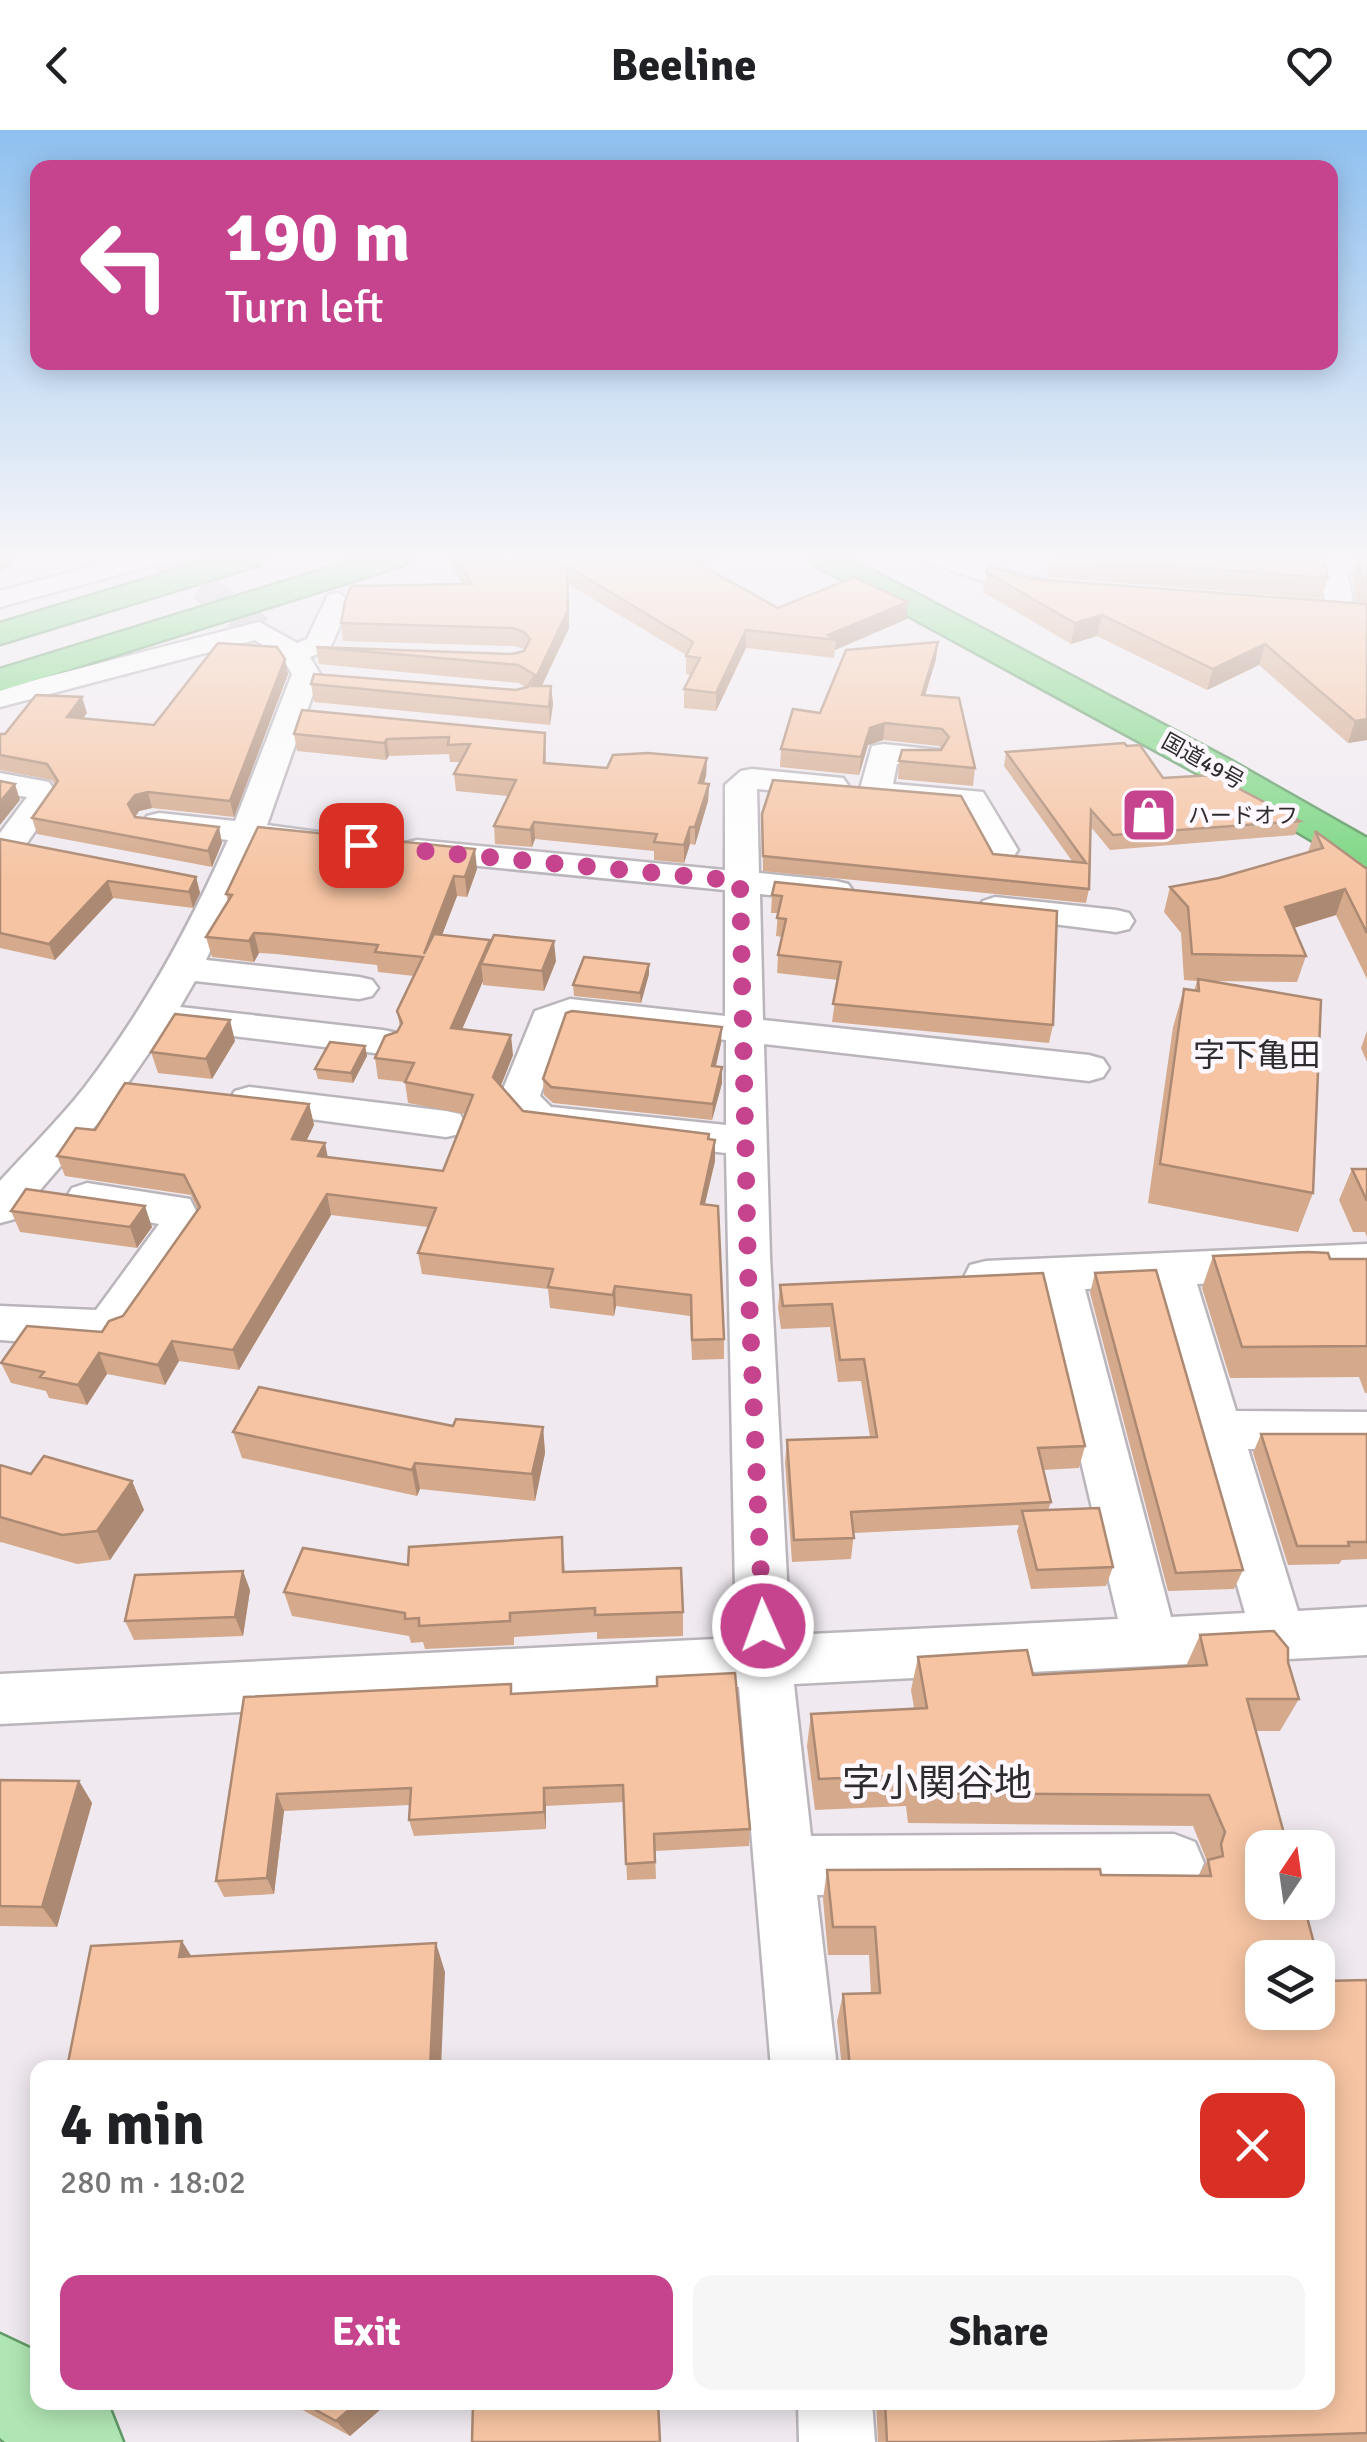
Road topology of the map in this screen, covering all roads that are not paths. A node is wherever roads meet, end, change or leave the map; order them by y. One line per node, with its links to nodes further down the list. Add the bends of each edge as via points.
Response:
1 (45, 666): 6 (highway)
2 (122, 666): 7 (street)
3 (310, 666): 13 (street, via 304,714)
4 (1026, 666): 19 (highway, 国道49号)
5 (1075, 666): 12 (highway, 国道49号)
6 (0, 680)
7 (0, 698)
8 (928, 757): 10 (street, via 884,753)
9 (0, 784): 14 (street, via 38,789 43,797)
10 (876, 789): 18 (street, via 972,799); 20 (street, via 745,781)
11 (152, 822): 13 (street)
12 (1367, 824)
13 (247, 834): 15 (street); 24 (street, via 208,880)
14 (5, 842): 17 (street)
15 (346, 844)
16 (385, 847): 20 (street)
17 (45, 850)
18 (1001, 850)
19 (1367, 855)
20 (740, 881): 21 (street); 27 (street)
21 (859, 894)
22 (958, 904): 23 (street)
23 (1116, 921)
24 (184, 969): 25 (street); 26 (street)
25 (359, 988)
26 (156, 1016): 28 (street); 33 (street, via 126,1086)
27 (744, 1028): 29 (street); 32 (street); 32 (street, via 570,1011 548,1020 519,1099 540,1120)
28 (383, 1042)
29 (1089, 1068)
30 (220, 1097): 31 (street)
31 (446, 1124)
32 (746, 1141): 44 (street, via 768,1288)
33 (10, 1199): 38 (street, via 176,1210 181,1225 112,1322 93,1330)
34 (1367, 1260): 35 (street)
35 (1170, 1269): 36 (street); 40 (street)
36 (1059, 1274): 37 (street); 43 (street)
37 (943, 1280)
38 (0, 1323)
39 (1360, 1429): 40 (street)
40 (1218, 1430): 42 (street)
41 (1367, 1631): 42 (street)
42 (1278, 1636): 43 (street)
43 (1150, 1642): 44 (street)
44 (764, 1663): 45 (street); 47 (street)
45 (0, 1699)
46 (1174, 1863): 47 (street)
47 (785, 1866): 48 (street)
48 (803, 2060)
49 (0, 2380): 50 (main road)
50 (30, 2404)
51 (37, 2410): 53 (main road)
52 (836, 2410): 54 (street)
53 (77, 2442)
54 (837, 2442)

